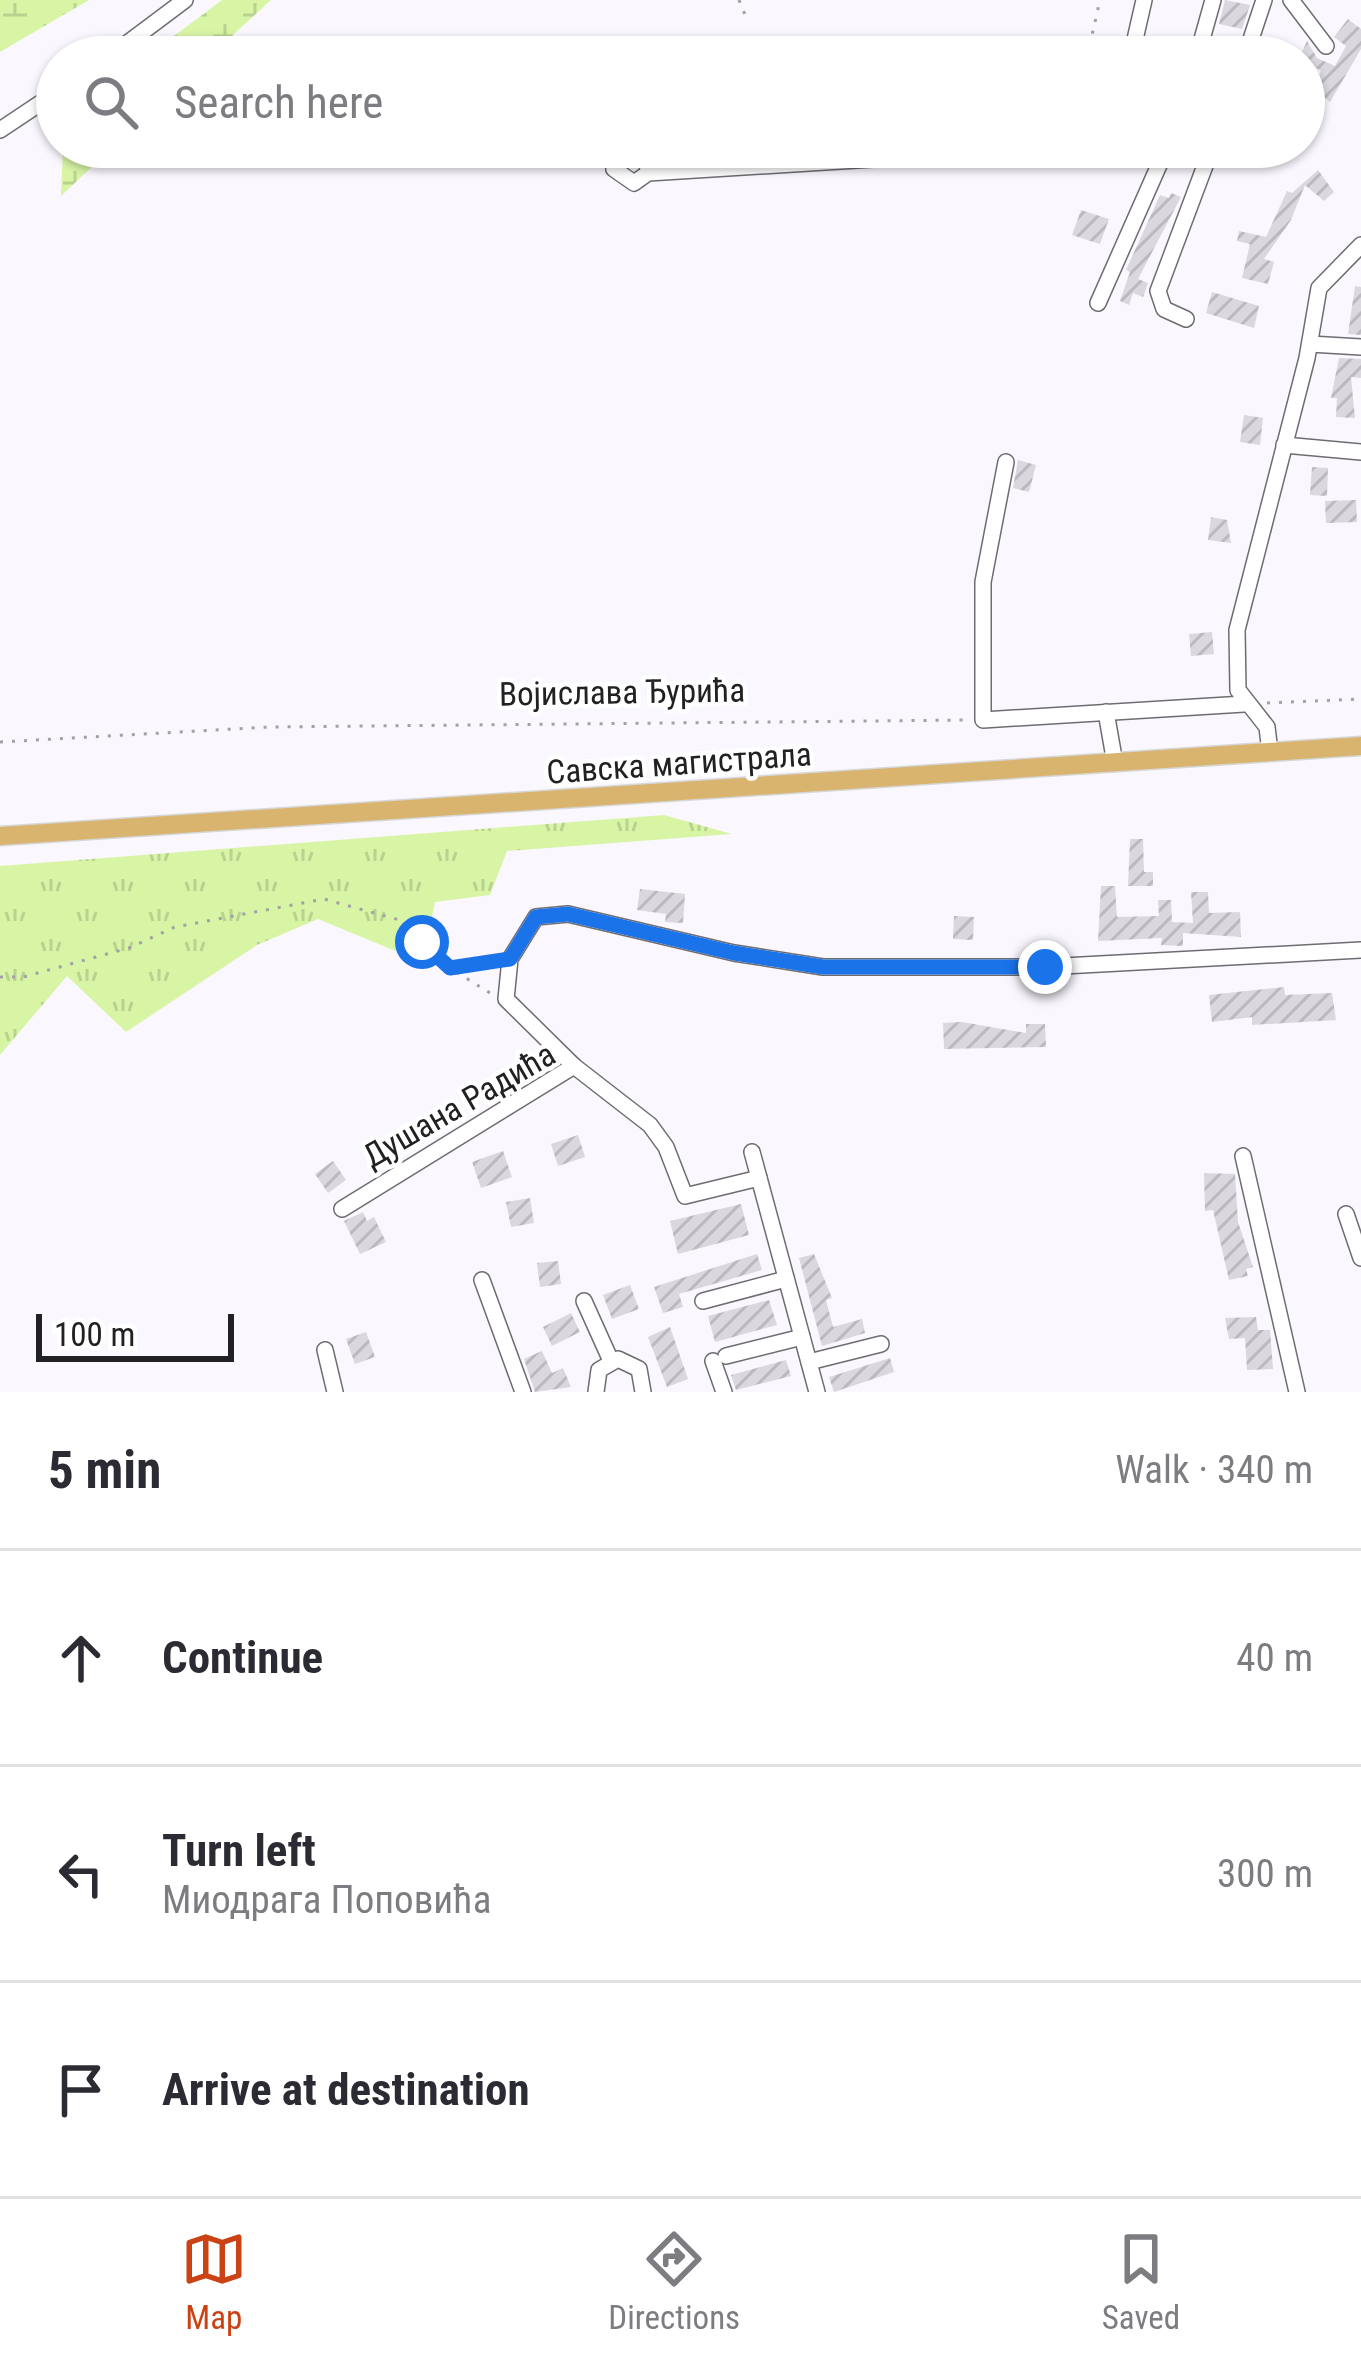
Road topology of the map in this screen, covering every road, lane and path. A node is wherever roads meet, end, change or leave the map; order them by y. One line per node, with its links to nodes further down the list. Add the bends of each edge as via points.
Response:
1 (185, 0): 9 (street)
2 (739, 0): 8 (path)
3 (1100, 0): 10 (path)
4 (1144, 0): 11 (street)
5 (1213, 0): 12 (street)
6 (1264, 0): 13 (street)
7 (1292, 0): 14 (street)
8 (748, 22)
9 (137, 36)
10 (1092, 36)
11 (1136, 36)
12 (1203, 36)
13 (1252, 36)
14 (1319, 36)
15 (36, 106): 16 (street)
16 (0, 130)
17 (616, 168): 22 (street, via 634,183)
18 (648, 168): 22 (street)
19 (728, 168): 22 (street)
20 (1158, 168): 24 (street)
21 (1204, 168): 25 (street, via 1159,291 1164,309)
22 (648, 173)
23 (1361, 245): 26 (street, via 1321,283)
24 (1098, 303)
25 (1186, 320)
26 (1310, 344): 27 (street); 28 (street)
27 (1361, 347)
28 (1284, 445): 29 (street); 32 (street, via 1237,630 1235,673)
29 (1361, 452)
30 (1006, 462): 34 (street, via 982,581)
31 (1361, 699): 32 (path)
32 (1244, 704): 33 (street); 37 (street, via 1267,727)
33 (1106, 712): 34 (street); 38 (street)
34 (982, 720): 35 (path, Војислава Ђурића, via 270,727)
35 (0, 742)
36 (1361, 746): 37 (main road, Савска магистрала)
37 (1270, 752): 38 (main road, Савска магистрала)
38 (1115, 763): 39 (main road, Савска магистрала)
39 (0, 836)
40 (1360, 954): 41 (street, via 823,967 568,914 536,917)
41 (510, 959): 42 (path); 44 (street)
42 (450, 968): 43 (path, via 403,921 324,899 175,927 129,948); 44 (path)
43 (0, 977)
44 (510, 1006): 45 (street)
45 (574, 1066): 48 (street, Душана Радића, via 650,1125 682,1194); 49 (street, Душана Радића)
46 (752, 1152): 48 (street)
47 (1243, 1156): 67 (street)
48 (759, 1178): 52 (street)
49 (342, 1209)
50 (1346, 1214): 51 (street)
51 (1361, 1258)
52 (786, 1279): 55 (street); 56 (street)
53 (482, 1280): 62 (street)
54 (584, 1300): 59 (street)
55 (703, 1301)
56 (802, 1336): 60 (street); 65 (street, via 720,1359)
57 (881, 1344): 60 (street)
58 (325, 1349): 61 (street)
59 (611, 1361): 63 (street, via 596,1377); 64 (street, via 633,1364)
60 (808, 1362): 66 (street)
61 (335, 1392)
62 (523, 1392)
63 (596, 1392)
64 (643, 1392)
65 (724, 1392)
66 (817, 1392)
67 (1297, 1392)

